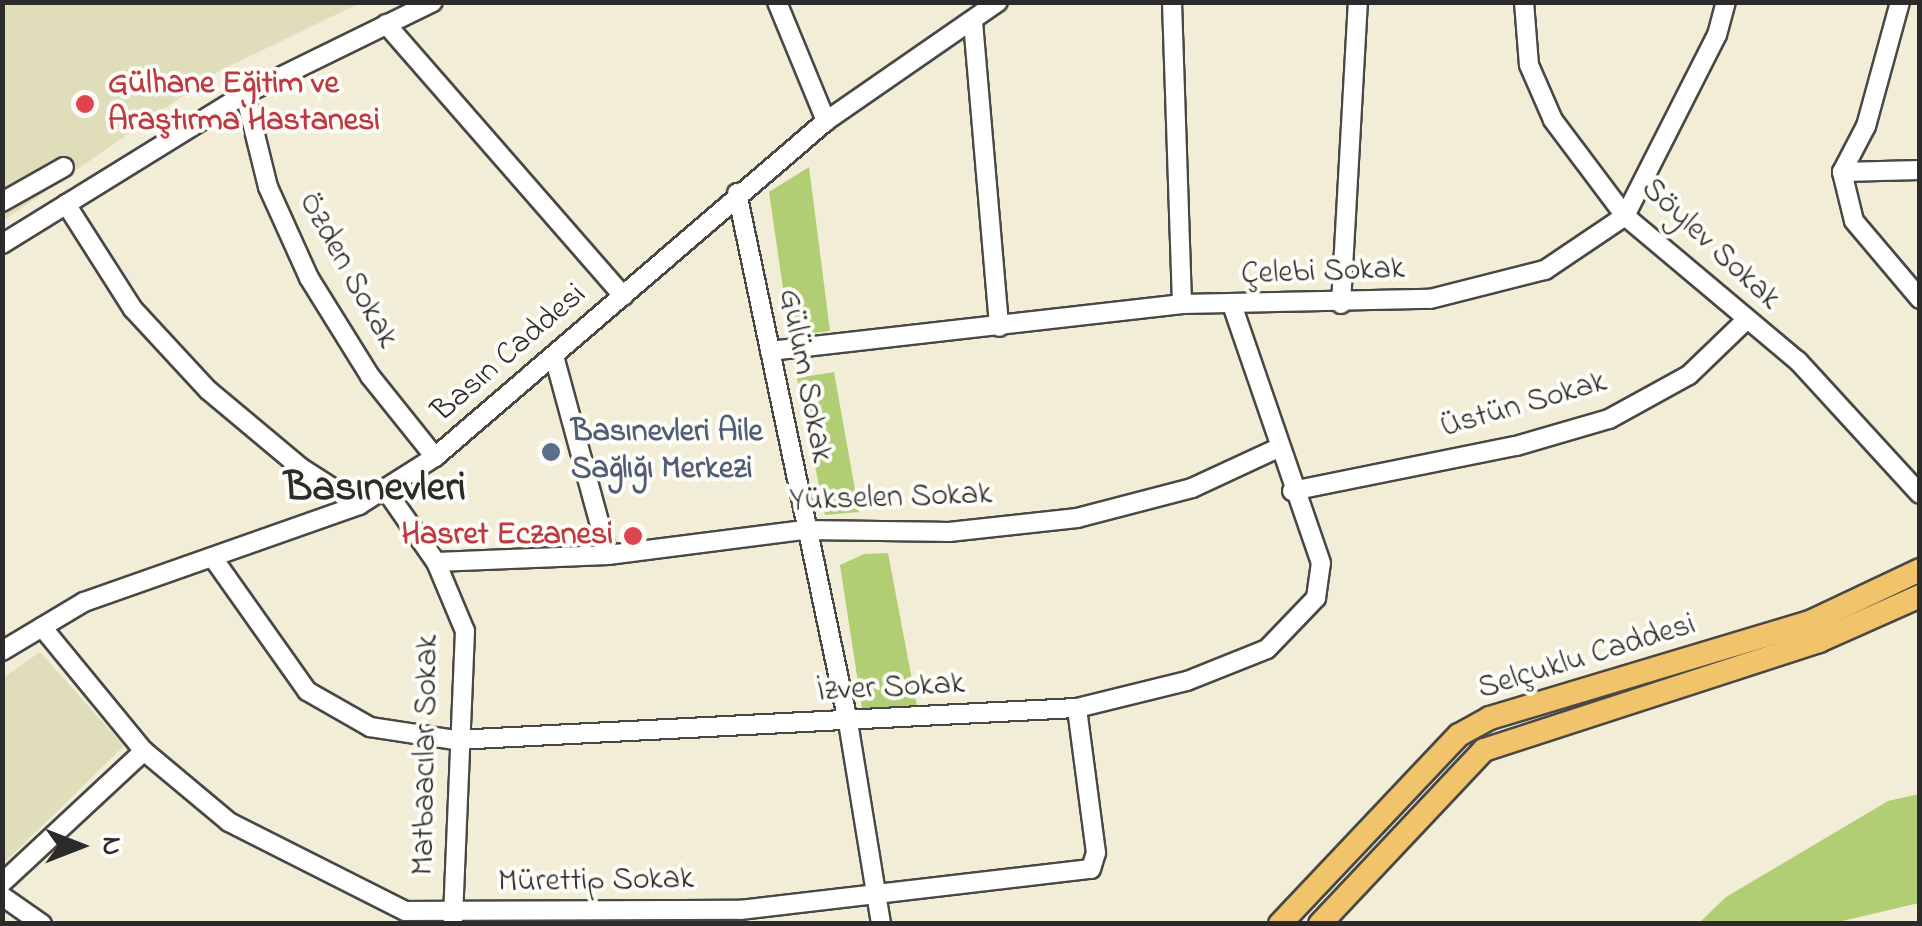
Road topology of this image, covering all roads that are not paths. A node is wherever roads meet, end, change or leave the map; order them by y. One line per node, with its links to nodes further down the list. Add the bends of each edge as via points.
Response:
1 (433, 2): 10 (street)
2 (776, 2): 12 (street)
3 (998, 2): 9 (street, Basın Caddesi)
4 (1172, 2): 23 (street)
5 (1358, 2): 24 (street)
6 (1524, 2): 19 (street, Söylev Sokak, via 1529,64 1554,120)
7 (1726, 2): 19 (street, Çelebi Sokak, via 1717,35)
8 (1900, 2): 15 (street, via 1866,126)
9 (973, 22): 12 (street, Basın Caddesi); 27 (street)
10 (386, 24): 11 (street); 21 (street)
11 (245, 94): 18 (street); 31 (street, Özden Sokak, via 268,186 309,278 370,376)
12 (826, 121): 16 (street, Basın Caddesi)
13 (64, 167): 17 (street)
14 (1920, 170): 15 (street)
15 (1842, 172): 22 (street, via 1854,221)
16 (737, 192): 21 (street, Basın Caddesi); 28 (street, Gülüm Sokak)
17 (2, 202)
18 (66, 204): 20 (street); 35 (street, via 133,309 208,390 300,467)
19 (1626, 216): 24 (street, Çelebi Sokak, via 1545,270 1430,299); 26 (street, Söylev Sokak)
20 (2, 244)
21 (623, 296): 29 (street, Basın Caddesi)
22 (1920, 299)
23 (1182, 304): 25 (street, Çelebi Sokak); 27 (street, Çelebi Sokak)
24 (1341, 304): 25 (street, Çelebi Sokak)
25 (1232, 307): 30 (street, İzver Sokak)
26 (1744, 322): 33 (street, Üstün Sokak, via 1689,375 1608,419 1516,446); 34 (street, Söylev Sokak, via 1798,361)
27 (999, 327): 28 (street, Çelebi Sokak)
28 (770, 351): 36 (street, Gülüm Sokak)
29 (554, 356): 31 (street, Basın Caddesi); 37 (street)
30 (1276, 448): 33 (street, İzver Sokak); 36 (street, Yükselen Sokak, via 1192,488 1077,518 949,532)
31 (435, 458): 32 (street, Basın Caddesi)
32 (385, 489): 35 (street, Basın Caddesi); 39 (street, Matbaacılar Sokak)
33 (1292, 490): 44 (street, İzver Sokak, via 1321,563 1316,598 1267,649 1187,681)
34 (1920, 494)
35 (359, 505): 38 (street, Basın Caddesi)
36 (804, 530): 37 (street, Yükselen Sokak); 45 (street, Gülüm Sokak)
37 (608, 555): 39 (street, Yükselen Sokak)
38 (214, 558): 42 (street, Basın Caddesi, via 84,602); 46 (street, İzver Sokak, via 306,690 370,727)
39 (436, 562): 46 (street, Matbaacılar Sokak, via 464,630)
40 (1920, 570): 54 (main road, Selçuklu Caddesi, via 1810,622 1490,718 1459,735)
41 (1920, 596): 55 (main road, Selçuklu Caddesi, via 1819,641 1484,750)
42 (42, 628): 43 (street, Basın Caddesi); 47 (street, Mürettip Sokak)
43 (2, 650)
44 (1077, 708): 45 (street, İzver Sokak); 50 (street, Mürettip Sokak, via 1096,853 1091,869)
45 (848, 722): 46 (street, İzver Sokak); 50 (street, Gülüm Sokak)
46 (456, 740): 51 (street, Matbaacılar Sokak)
47 (144, 751): 48 (street); 51 (street, Mürettip Sokak, via 229,822 405,910)
48 (2, 883)
49 (2, 896): 52 (street)
50 (879, 898): 51 (street, Mürettip Sokak, via 740,910); 53 (street, Gülüm Sokak)
51 (453, 919)
52 (42, 924)
53 (881, 924)
54 (1280, 924)
55 (1320, 924)

